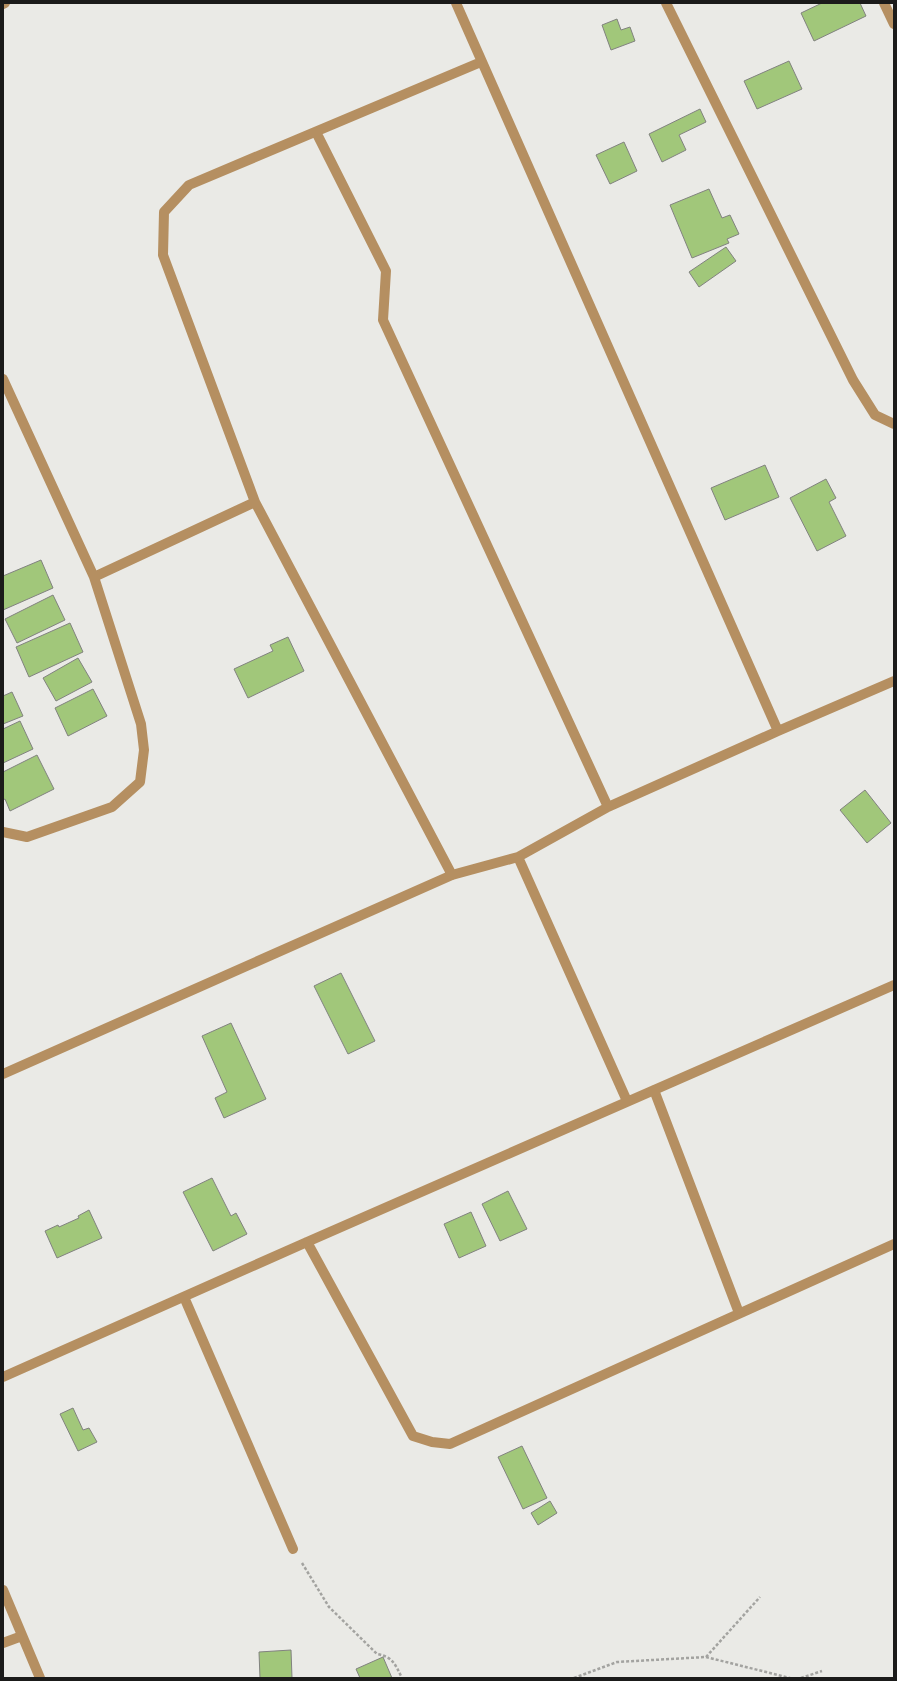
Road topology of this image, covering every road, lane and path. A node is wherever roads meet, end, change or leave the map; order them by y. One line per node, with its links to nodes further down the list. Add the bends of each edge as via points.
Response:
1 (456, 3): 5 (street)
2 (666, 3): 8 (street, via 853,380 875,415)
3 (884, 3): 4 (street)
4 (894, 24)
5 (481, 62): 6 (street); 12 (street)
6 (316, 132): 9 (street, via 189,185 164,212 163,254); 13 (street, via 386,271 383,320)
7 (3, 379): 10 (street)
8 (894, 424)
9 (255, 502): 10 (street); 16 (street)
10 (94, 577): 14 (street, via 141,724 144,750 140,782 112,807 27,837)
11 (894, 682): 12 (street)
12 (778, 731): 13 (street)
13 (608, 807): 15 (street)
14 (3, 832)
15 (518, 857): 16 (street); 20 (street)
16 (452, 875): 18 (street)
17 (894, 985): 19 (street)
18 (3, 1074)
19 (654, 1090): 20 (street); 24 (street)
20 (627, 1101): 21 (street)
21 (307, 1242): 23 (street); 24 (street, via 413,1436 432,1442 450,1444)
22 (894, 1244): 24 (street)
23 (184, 1297): 25 (street); 26 (street)
24 (739, 1313)
25 (3, 1377)
26 (293, 1549): 34 (path, via 329,1607 377,1654 388,1656)
27 (3, 1590): 29 (street)
28 (760, 1598): 31 (path)
29 (22, 1636): 30 (street); 33 (street)
30 (3, 1643)
31 (706, 1657): 35 (path, via 617,1662); 36 (path)
32 (822, 1671): 37 (path)
33 (40, 1678)
34 (402, 1678)
35 (574, 1678)
36 (790, 1678)
37 (801, 1678)

